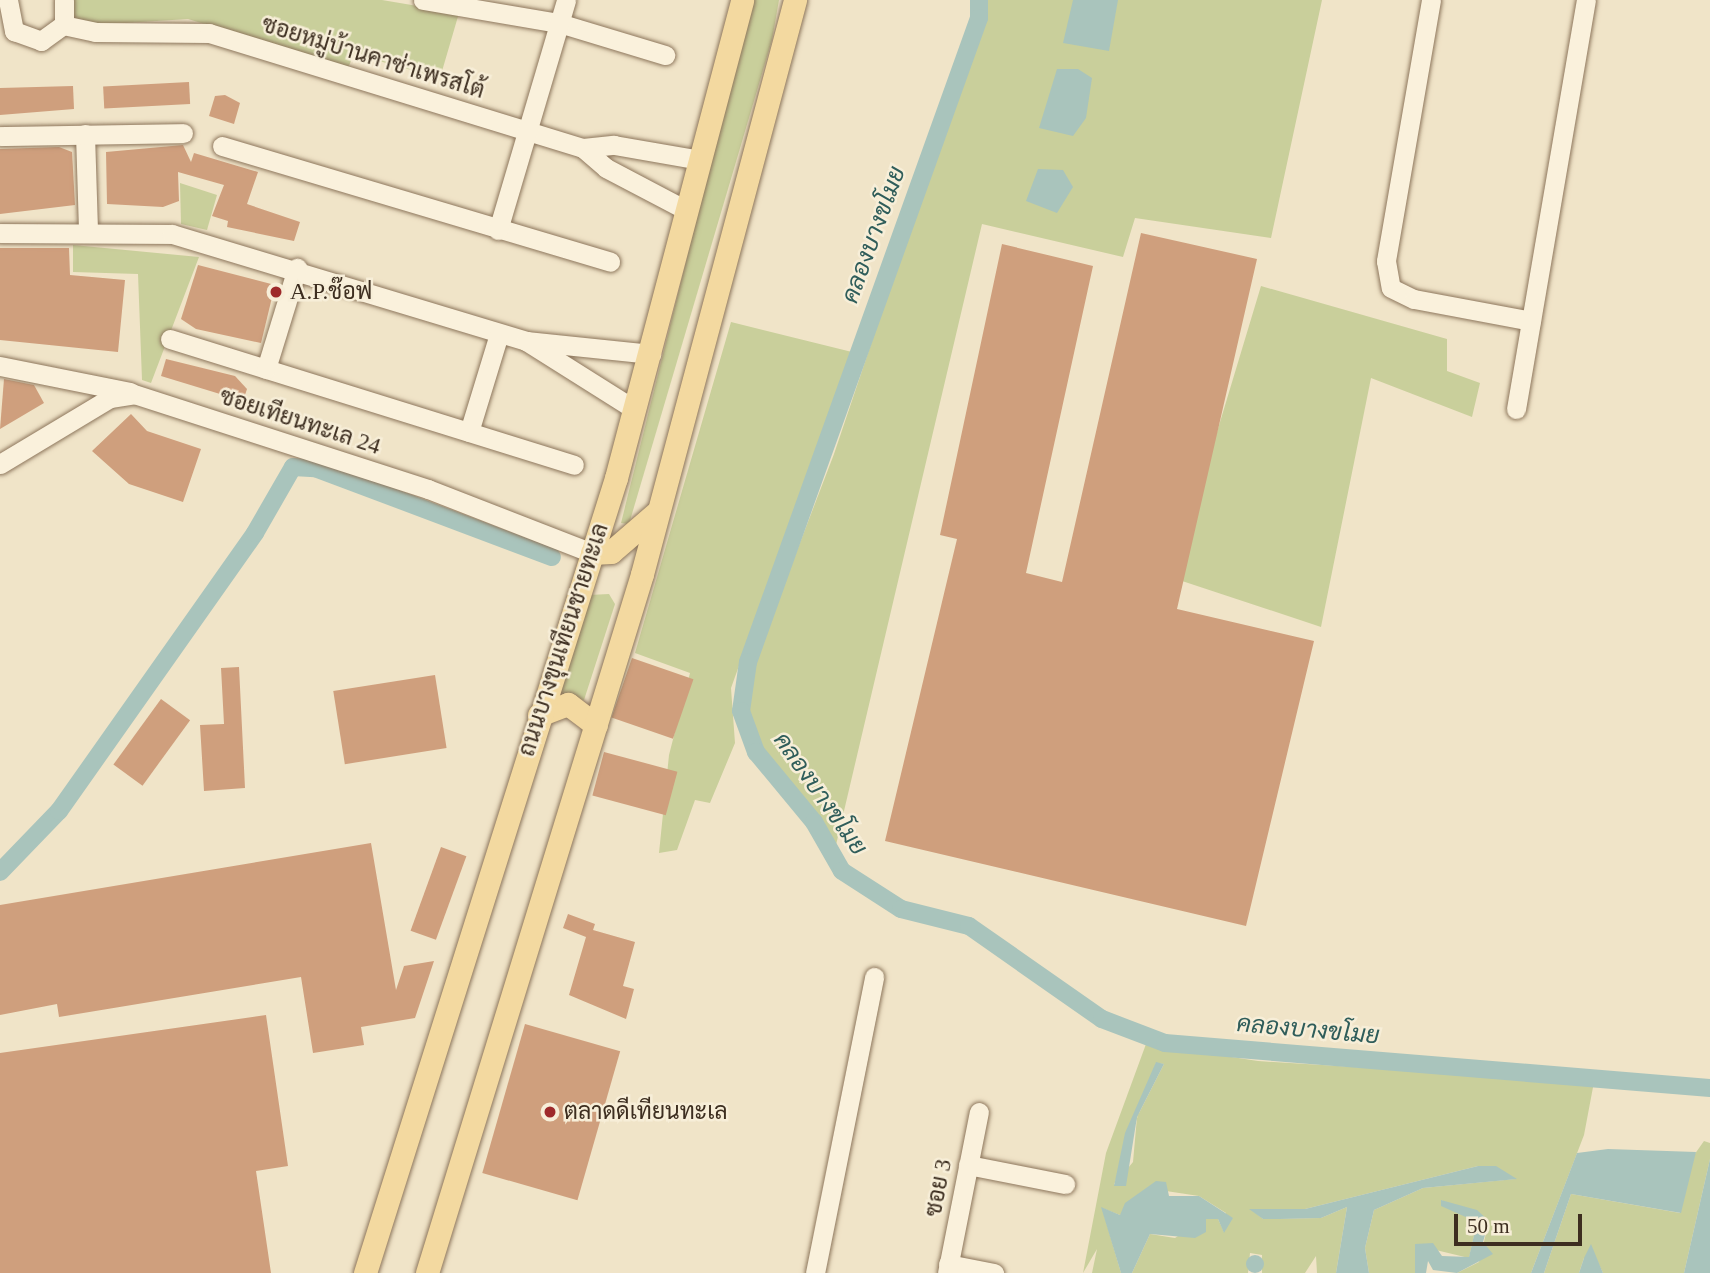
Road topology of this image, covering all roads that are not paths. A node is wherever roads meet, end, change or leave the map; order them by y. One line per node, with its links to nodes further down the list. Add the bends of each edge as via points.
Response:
1 (8, 0): 10 (street, ซอยหมู่บ้านคาซ่าเพรสโต้)
2 (64, 0): 11 (street)
3 (423, 0): 9 (street)
4 (566, 0): 9 (street)
5 (742, 0): 20 (main road, ถนนบางขุนเทียนชายทะเล)
6 (1431, 0): 28 (street, via 1388,278 1401,296)
7 (1586, 0): 28 (street)
8 (794, 3): 43 (main road)
9 (559, 23): 12 (street); 13 (street)
10 (4, 24): 11 (street, ซอยหมู่บ้านคาซ่าเพรสโต้, via 22,38 41,41)
11 (63, 25): 13 (street, ซอยหมู่บ้านคาซ่าเพรสโต้, via 209,33)
12 (665, 55)
13 (527, 131): 18 (street, ซอยหมู่บ้านคาซ่าเพรสโต้); 24 (street)
14 (183, 133): 15 (street)
15 (85, 134): 16 (street); 23 (street)
16 (0, 136)
17 (222, 146): 24 (street)
18 (583, 148): 19 (street, ซอยหมู่บ้านคาซ่าเพรสโต้); 21 (street, ซอยหมู่บ้านคาซ่าเพรสโต้)
19 (649, 151): 20 (street, ซอยหมู่บ้านคาซ่าเพรสโต้); 21 (street)
20 (700, 160): 22 (main road, ถนนบางขุนเทียนชายทะเล)
21 (638, 185): 22 (street, ซอยหมู่บ้านคาซ่าเพรสโต้)
22 (686, 210): 33 (main road, ถนนบางขุนเทียนชายทะเล)
23 (88, 230): 25 (street); 27 (street, via 172,234)
24 (498, 230): 26 (street)
25 (0, 233)
26 (610, 262)
27 (297, 268): 29 (street); 35 (street)
28 (1531, 320): 39 (street)
29 (499, 334): 31 (street); 40 (street)
30 (170, 340): 35 (street)
31 (526, 341): 32 (street); 36 (street)
32 (600, 347): 33 (street); 36 (street)
33 (651, 354): 38 (main road, ถนนบางขุนเทียนชายทะเล)
34 (0, 366): 37 (street, ซอยเทียนทะเล 24)
35 (266, 369): 40 (street)
36 (589, 379): 38 (street)
37 (134, 394): 41 (street, via 110,398); 44 (street, ซอยเทียนทะเล 24, via 428,489)
38 (635, 409): 44 (main road, ถนนบางขุนเทียนชายทะเล)
39 (1516, 409)
40 (469, 432): 42 (street)
41 (0, 464)
42 (574, 466)
43 (660, 507): 44 (main road, via 611,552); 46 (main road)
44 (592, 553): 45 (main road, ถนนบางขุนเทียนชายทะเล)
45 (539, 715): 46 (main road, via 568,704); 52 (main road, ถนนบางขุนเทียนชายทะเล)
46 (596, 725): 53 (main road)
47 (874, 977): 54 (street)
48 (979, 1112): 49 (street, ซอย 3)
49 (968, 1165): 50 (street); 51 (street, ซอย 3)
50 (1065, 1184)
51 (948, 1269): 55 (street)
52 (365, 1273)
53 (428, 1273)
54 (815, 1273)
55 (994, 1273)

